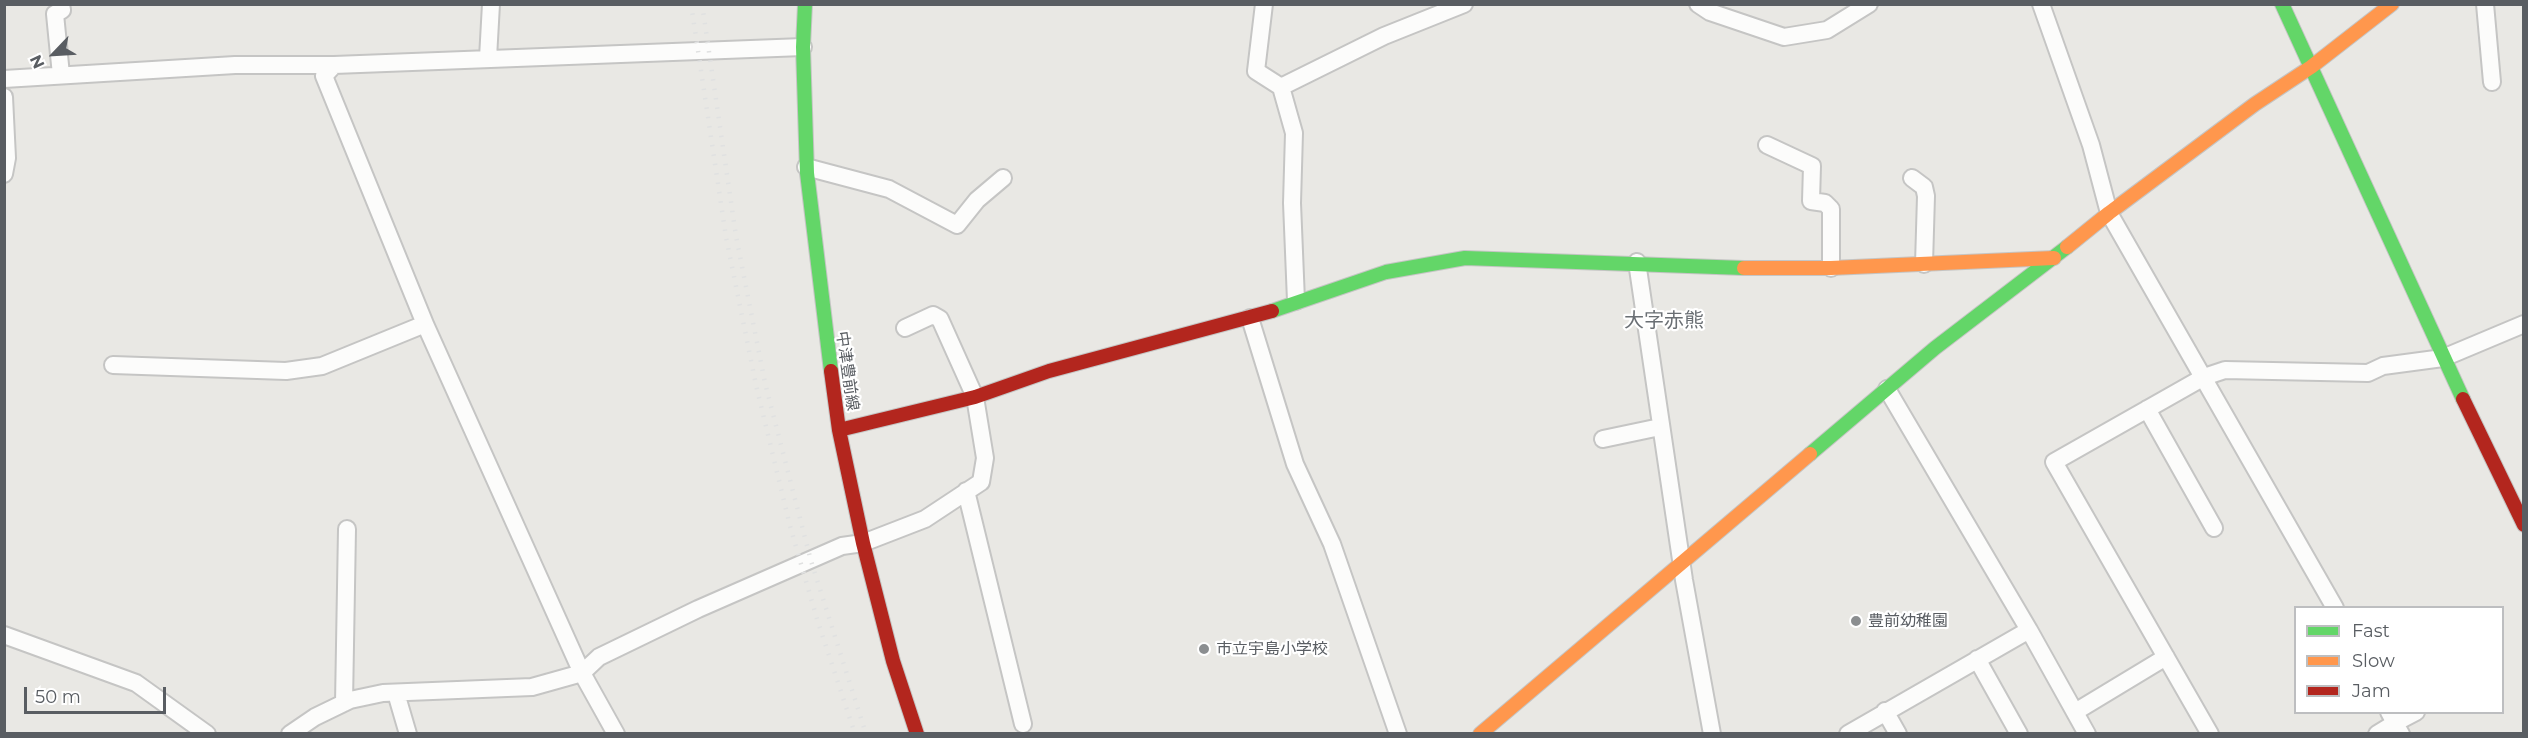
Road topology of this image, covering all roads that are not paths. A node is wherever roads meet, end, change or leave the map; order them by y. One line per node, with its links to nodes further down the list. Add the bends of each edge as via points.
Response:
1 (61, 4): 16 (street, via 62,10 55,14)
2 (491, 4): 13 (street)
3 (805, 4): 12 (street, 中津豊前線)
4 (1264, 4): 19 (street, via 1256,71)
5 (1464, 4): 19 (street, via 1384,36)
6 (1698, 4): 7 (street, via 1710,12 1784,38 1827,30)
7 (1869, 4)
8 (2041, 4): 26 (street, via 2091,145)
9 (2282, 4): 15 (street)
10 (2392, 4): 15 (street)
11 (2485, 4): 18 (street)
12 (803, 47): 13 (street); 22 (street, 中津豊前線)
13 (488, 57): 14 (street)
14 (334, 64): 16 (street, via 235,65); 33 (street, via 324,76)
15 (2311, 66): 26 (street); 36 (street)
16 (62, 75): 17 (street)
17 (4, 79)
18 (2492, 82)
19 (1281, 87): 31 (street, via 1294,133)
20 (4, 98): 23 (street)
21 (1767, 145): 30 (street, via 1812,166 1811,201 1825,203 1830,210)
22 (806, 167): 24 (street, via 889,189 957,225 977,200); 43 (street, 中津豊前線)
23 (4, 174)
24 (1003, 178)
25 (1912, 178): 29 (street, via 1924,187 1926,196)
26 (2109, 213): 27 (street); 38 (street)
27 (2054, 258): 29 (street); 39 (street)
28 (1637, 262): 30 (street); 31 (street, via 1465,258 1386,272); 42 (street)
29 (1924, 264): 30 (street)
30 (1831, 268)
31 (1296, 301): 32 (street)
32 (1250, 318): 40 (street, via 1049,371); 69 (street, via 1295,464 1332,544)
33 (424, 324): 37 (street, via 322,366 286,371); 56 (street)
34 (2523, 324): 36 (street)
35 (905, 328): 40 (street, via 933,315 940,320)
36 (2443, 358): 38 (street, via 2383,366 2368,373 2225,370); 46 (street)
37 (113, 365)
38 (2204, 377): 41 (street); 51 (street)
39 (1887, 389): 50 (street); 52 (street)
40 (975, 397): 43 (street); 45 (street, via 985,458 981,482)
41 (2147, 409): 47 (street); 54 (street, via 2054,462)
42 (1660, 427): 44 (street); 50 (street)
43 (839, 430): 49 (street, 中津豊前線)
44 (1603, 439)
45 (966, 491): 49 (street, via 925,519); 63 (street)
46 (2523, 525)
47 (2214, 528)
48 (348, 529): 58 (street)
49 (863, 543): 56 (street, via 842,546 699,609 599,657); 68 (street, 中津豊前線, via 893,661)
50 (1682, 560): 70 (street); 71 (street)
51 (2334, 606)
52 (2029, 630): 55 (street); 60 (street)
53 (4, 635): 64 (street, via 136,683)
54 (2166, 657): 60 (street); 76 (street)
55 (1977, 659): 59 (street); 74 (street)
56 (582, 673): 57 (street, via 532,687); 67 (street)
57 (396, 693): 58 (street); 66 (street)
58 (344, 703): 65 (street)
59 (1885, 711): 72 (street); 73 (street)
60 (2075, 712): 75 (street)
61 (2412, 714): 62 (street)
62 (2395, 723): 77 (street)
63 (1023, 724)
64 (207, 734)
65 (290, 734)
66 (408, 734)
67 (616, 734)
68 (917, 734)
69 (1398, 734)
70 (1480, 734)
71 (1713, 734)
72 (1848, 734)
73 (1898, 734)
74 (2019, 734)
75 (2087, 734)
76 (2210, 734)
77 (2377, 734)

